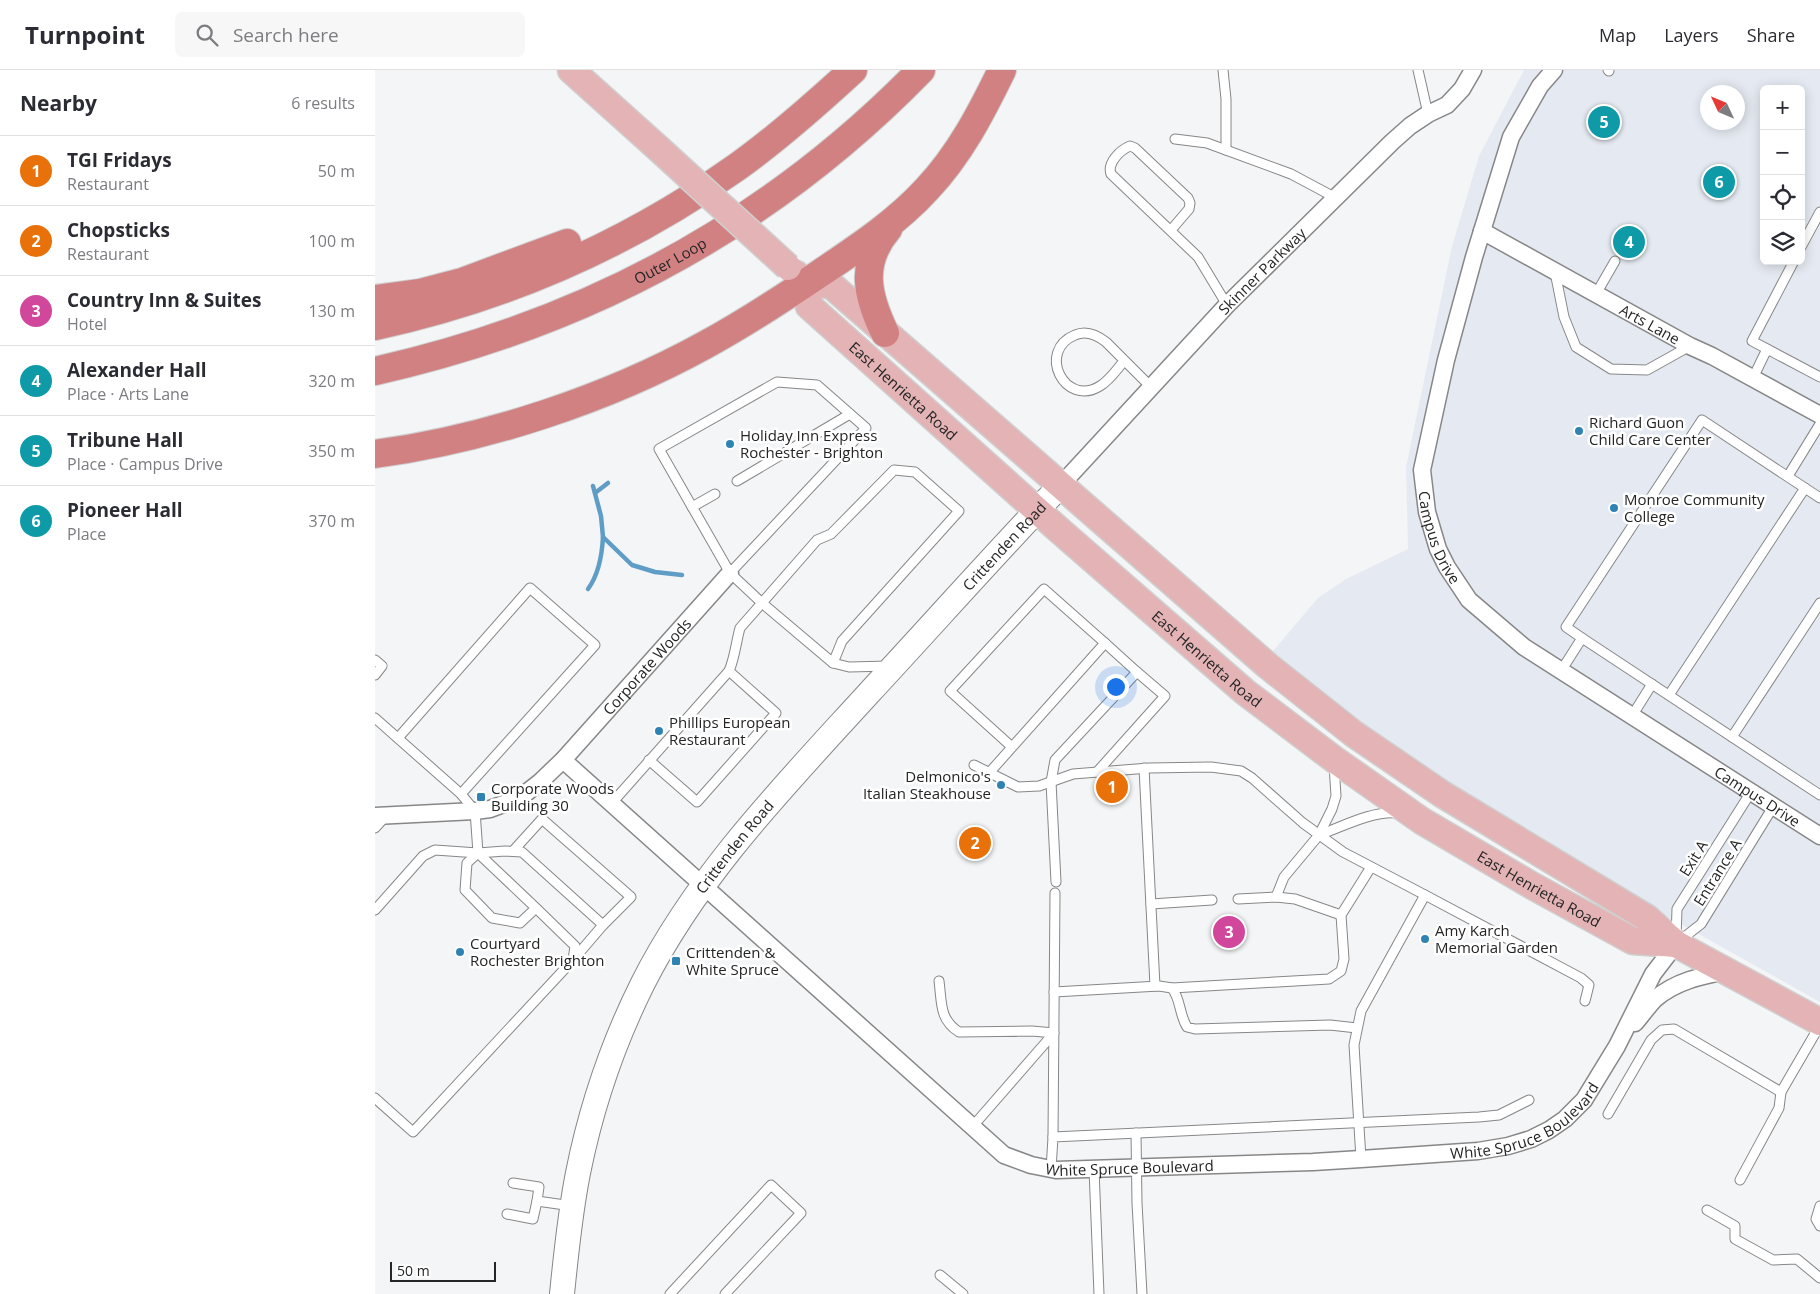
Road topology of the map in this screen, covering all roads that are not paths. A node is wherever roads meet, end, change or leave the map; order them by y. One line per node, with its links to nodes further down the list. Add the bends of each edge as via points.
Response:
1 (571, 70): 22 (main road, bridge)
2 (921, 70): 32 (highway, Outer Loop, via 862,126 787,187 716,234 645,275 524,328 449,353)
3 (1002, 70): 13 (highway, via 957,152)
4 (1223, 70): 11 (lane)
5 (1418, 70): 9 (lane)
6 (1473, 70): 9 (street, Skinner Parkway, via 1463,89 1447,105)
7 (1554, 70): 16 (street, Campus Drive, via 1540,86 1511,137)
8 (845, 77): 20 (highway, via 753,146 686,188 603,228); 27 (highway, via 737,167 628,234 510,287)
9 (1428, 114): 12 (street, Skinner Parkway, via 1392,142)
10 (1175, 139): 11 (lane, via 1207,143)
11 (1226, 150): 12 (lane, via 1291,174)
12 (1336, 198): 26 (street, Skinner Parkway)
13 (909, 207): 22 (highway, via 869,239); 28 (highway, via 883,235 870,260 870,292)
14 (1820, 212): 17 (lane)
15 (1171, 230): 15 (lane, via 1111,174 1110,164 1124,148 1135,148 1191,203); 26 (lane, via 1198,257)
16 (1482, 231): 21 (street, Arts Lane); 57 (street, Campus Drive, via 1446,360 1422,470 1427,512 1438,549 1469,600 1524,647)
17 (1805, 240)
18 (1615, 262): 24 (lane)
19 (1792, 265): 30 (lane, via 1752,341)
20 (501, 267): 23 (highway, via 417,285); 25 (highway, via 420,293)
21 (1555, 272): 24 (street, Arts Lane); 29 (lane, via 1564,317 1576,347 1611,369 1647,370)
22 (797, 275): 28 (main road, East Henrietta Road, via 831,285); 39 (highway, via 705,345 612,389 490,430); 47 (main road, East Henrietta Road, via 809,306)
23 (375, 288)
24 (1596, 294): 29 (street, Arts Lane)
25 (375, 299)
26 (1227, 305): 35 (street, Skinner Parkway)
27 (375, 326)
28 (885, 333): 42 (main road, East Henrietta Road)
29 (1690, 346): 34 (street, Arts Lane)
30 (1767, 349): 33 (lane); 34 (lane)
31 (1124, 361): 31 (lane, via 1106,342 1089,333 1070,337 1062,344 1056,361 1057,370 1067,385 1085,391 1102,385); 35 (lane)
32 (375, 371)
33 (1820, 377)
34 (1753, 378): 37 (street, Arts Lane)
35 (1151, 386): 42 (street, Skinner Parkway)
36 (850, 414): 41 (lane); 46 (lane, via 817,385 777,382 659,449); 48 (lane, via 865,428)
37 (1820, 415)
38 (1820, 424): 40 (lane)
39 (375, 454)
40 (1788, 476): 43 (lane); 51 (lane, via 1702,420 1566,627)
41 (737, 481)
42 (1060, 486): 47 (street, Crittenden Road); 100 (main road, East Henrietta Road, via 1268,666 1354,734 1442,794 1647,918)
43 (1805, 488): 45 (lane); 61 (lane)
44 (715, 494): 46 (lane)
45 (1820, 498)
46 (693, 507): 48 (lane)
47 (1037, 510): 55 (street, Crittenden Road); 69 (main road, East Henrietta Road, via 1245,692)
48 (730, 573): 49 (lane); 67 (street, Corporate Woods)
49 (761, 603): 54 (lane); 54 (lane, via 817,540 831,534 895,470 915,472 959,511 842,641); 56 (lane, via 740,628)
50 (1820, 603): 64 (lane)
51 (1582, 638): 57 (lane); 60 (lane)
52 (1105, 643): 58 (lane); 66 (lane); 66 (lane, via 1044,589 950,691)
53 (375, 660): 59 (lane, via 382,666)
54 (833, 663): 55 (lane, via 849,667)
55 (894, 666): 89 (street, Crittenden Road, via 784,786)
56 (729, 671): 68 (lane); 68 (lane, via 776,713 697,802)
57 (1561, 671): 62 (street, Campus Drive)
58 (1137, 672): 72 (lane, via 1165,696); 74 (lane, via 1055,760)
59 (375, 675)
60 (1652, 684): 61 (lane); 62 (lane)
61 (1669, 695): 64 (lane)
62 (1632, 716): 75 (street, Campus Drive)
63 (375, 718): 65 (lane)
64 (1732, 737): 77 (lane)
65 (398, 738): 76 (lane); 76 (lane, via 529,588 595,645)
66 (1012, 747): 73 (lane)
67 (563, 760): 78 (street); 80 (street, Corporate Woods, via 526,793 490,809)
68 (649, 760): 78 (lane)
69 (1335, 760): 81 (main road, East Henrietta Road); 83 (lane, via 1336,796)
70 (974, 765): 73 (lane)
71 (1144, 768): 72 (lane); 83 (lane, via 1211,767 1241,771); 95 (lane)
72 (1097, 772): 74 (lane, via 1073,774)
73 (989, 773): 74 (lane, via 1019,787)
74 (1051, 782): 88 (lane)
75 (1751, 792): 79 (street, Campus Drive); 100 (lane, Exit A, via 1677,909)
76 (461, 794): 80 (lane)
77 (1820, 795)
78 (611, 804): 89 (street)
79 (1773, 807): 84 (street, Campus Drive); 100 (lane, Entrance A, via 1701,924)
80 (475, 811): 82 (street, Corporate Woods); 86 (lane)
81 (1413, 814): 83 (lane, via 1383,812); 100 (main road, East Henrietta Road, via 1633,941)
82 (379, 820)
83 (1319, 834): 87 (lane); 92 (lane, via 1285,877)
84 (1820, 836)
85 (513, 852): 86 (lane); 99 (lane, via 522,852); 99 (lane, via 542,819 631,897)
86 (478, 853): 96 (lane); 96 (lane, via 467,863 465,890 492,918 520,923); 97 (lane, via 435,850 423,856)
87 (1371, 867): 91 (lane); 98 (lane)
88 (1056, 882)
89 (703, 886): 117 (street, White Spruce Boulevard); 127 (street, Crittenden Road, via 659,953 626,1020 597,1097)
90 (1055, 892): 106 (lane)
91 (1425, 895): 107 (lane, via 1581,978 1589,985); 109 (lane, via 1361,1011)
92 (1276, 896): 93 (lane); 98 (lane)
93 (1239, 899)
94 (1212, 900): 95 (lane)
95 (1151, 904): 104 (lane)
96 (535, 908): 101 (lane, via 575,946)
97 (375, 910)
98 (1341, 915): 105 (lane, via 1344,959 1341,971 1329,979)
99 (603, 925): 101 (lane)
100 (1676, 944): 102 (main road, East Henrietta Road); 111 (street, White Spruce Boulevard, via 1653,974)
101 (573, 960): 113 (lane, via 413,1132)
102 (1727, 971): 108 (main road, East Henrietta Road); 111 (street, White Spruce Boulevard, via 1674,986 1655,999)
103 (939, 981): 110 (lane, via 943,1016 949,1026 959,1032)
104 (1155, 986): 105 (lane); 106 (lane)
105 (1171, 988): 109 (lane, via 1178,997 1181,1017 1187,1027 1195,1030 1330,1025)
106 (1054, 992): 110 (lane)
107 (1585, 1001)
108 (1820, 1023): 112 (lane)
109 (1357, 1028): 116 (lane, via 1354,1045)
110 (1053, 1033): 117 (lane); 119 (lane)
111 (1617, 1046): 120 (street, White Spruce Boulevard, via 1577,1108 1549,1130 1531,1139 1478,1151)
112 (1781, 1092): 115 (lane, via 1674,1029 1662,1030 1651,1040); 124 (lane, via 1779,1108)
113 (375, 1098)
114 (1529, 1100): 116 (lane, via 1499,1115)
115 (1608, 1114)
116 (1359, 1122): 118 (lane); 120 (lane)
117 (973, 1126): 123 (street, White Spruce Boulevard, via 1004,1155)
118 (1136, 1133): 119 (lane); 121 (lane)
119 (1053, 1137): 123 (lane)
120 (1361, 1159): 121 (street, White Spruce Boulevard)
121 (1138, 1168): 122 (street, White Spruce Boulevard); 139 (lane)
122 (1094, 1169): 123 (street, White Spruce Boulevard); 138 (lane)
123 (1051, 1170)
124 (1740, 1180)
125 (513, 1183): 126 (lane, via 539,1186)
126 (537, 1201): 127 (lane); 130 (lane, via 533,1219)
127 (572, 1206): 134 (street, Crittenden Road)
128 (1820, 1206): 131 (lane, via 1816,1219)
129 (1707, 1210): 133 (lane, via 1735,1226 1735,1239 1773,1260 1797,1259)
130 (507, 1214)
131 (1820, 1226)
132 (940, 1275): 137 (lane)
133 (1820, 1278)
134 (562, 1294)
135 (670, 1294): 136 (lane, via 771,1185 801,1213)
136 (725, 1294)
137 (963, 1294)
138 (1099, 1294)
139 (1142, 1294)

